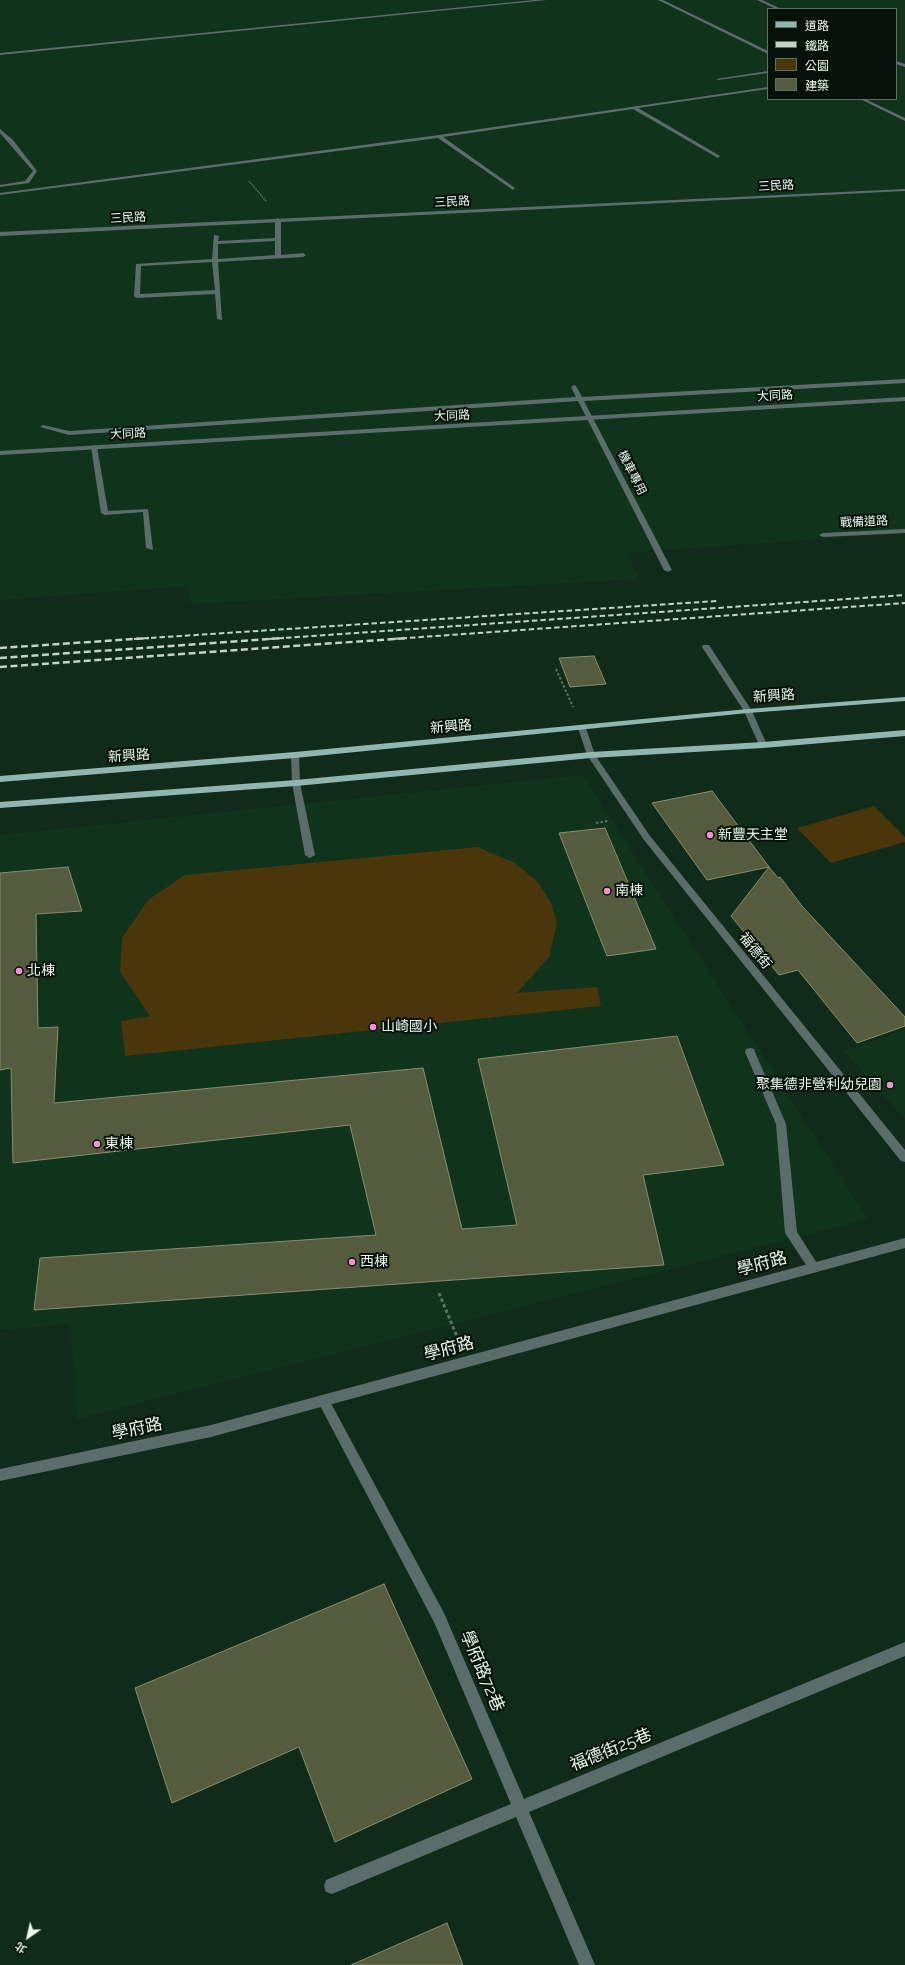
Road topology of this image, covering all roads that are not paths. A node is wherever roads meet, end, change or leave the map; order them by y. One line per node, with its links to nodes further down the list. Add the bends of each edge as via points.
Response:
1 (545, 0): 6 (street)
2 (660, 0): 5 (street)
3 (759, 0): 4 (street)
4 (777, 8)
5 (767, 53)
6 (0, 54)
7 (767, 72): 8 (street)
8 (718, 79)
9 (767, 88): 11 (street)
10 (864, 100): 12 (street)
11 (634, 108): 14 (street); 17 (street)
12 (905, 120)
13 (0, 130): 15 (street)
14 (439, 136): 19 (street); 21 (street)
15 (11, 141): 16 (street); 18 (street, via 35,171 27,182)
16 (6, 142)
17 (718, 157)
18 (0, 186)
19 (513, 190)
20 (905, 190): 22 (street, 三民路)
21 (0, 194)
22 (278, 220): 23 (street, 三民路); 25 (street)
23 (0, 234)
24 (216, 236): 26 (street)
25 (278, 239): 26 (street); 28 (street)
26 (216, 243): 29 (street)
27 (303, 255): 28 (street)
28 (278, 256): 29 (street)
29 (215, 260): 30 (street); 30 (street, via 138,265 137,296)
30 (218, 292): 31 (street)
31 (220, 319)
32 (905, 381): 34 (street)
33 (574, 387): 34 (street, 機車專用)
34 (580, 399): 36 (street, 機車專用); 37 (street, via 70,433)
35 (905, 399): 36 (street, 大同路)
36 (591, 419): 38 (street, 大同路); 43 (street, 機車專用)
37 (43, 427)
38 (94, 447): 39 (street, 大同路); 42 (street, via 105,513 146,510)
39 (0, 453)
40 (905, 531): 41 (street, 戰備道路)
41 (823, 535)
42 (150, 548)
43 (668, 570)
44 (706, 647): 46 (street)
45 (905, 699): 46 (main road, 新興路)
46 (748, 711): 47 (main road, 新興路); 49 (street)
47 (582, 728): 50 (main road, 新興路); 51 (street, 福德街)
48 (905, 733): 49 (main road)
49 (763, 745): 51 (main road)
50 (295, 755): 52 (main road, 新興路); 53 (street)
51 (591, 755): 53 (main road); 57 (street, 福德街, via 647,838)
52 (0, 779)
53 (296, 783): 54 (main road); 55 (street)
54 (0, 805)
55 (310, 855)
56 (750, 1052): 59 (street, via 782,1124 791,1233)
57 (905, 1158)
58 (905, 1243): 59 (street, 學府路)
59 (814, 1268): 60 (street, 學府路)
60 (323, 1400): 61 (street, 學府路, via 211,1431); 63 (street, 學府路72巷, via 439,1618)
61 (0, 1475)
62 (905, 1649): 63 (street, 福德街25巷)
63 (521, 1808): 64 (street, 福德街25巷); 65 (street, 學府路72巷)
64 (332, 1886)
65 (587, 1965)

